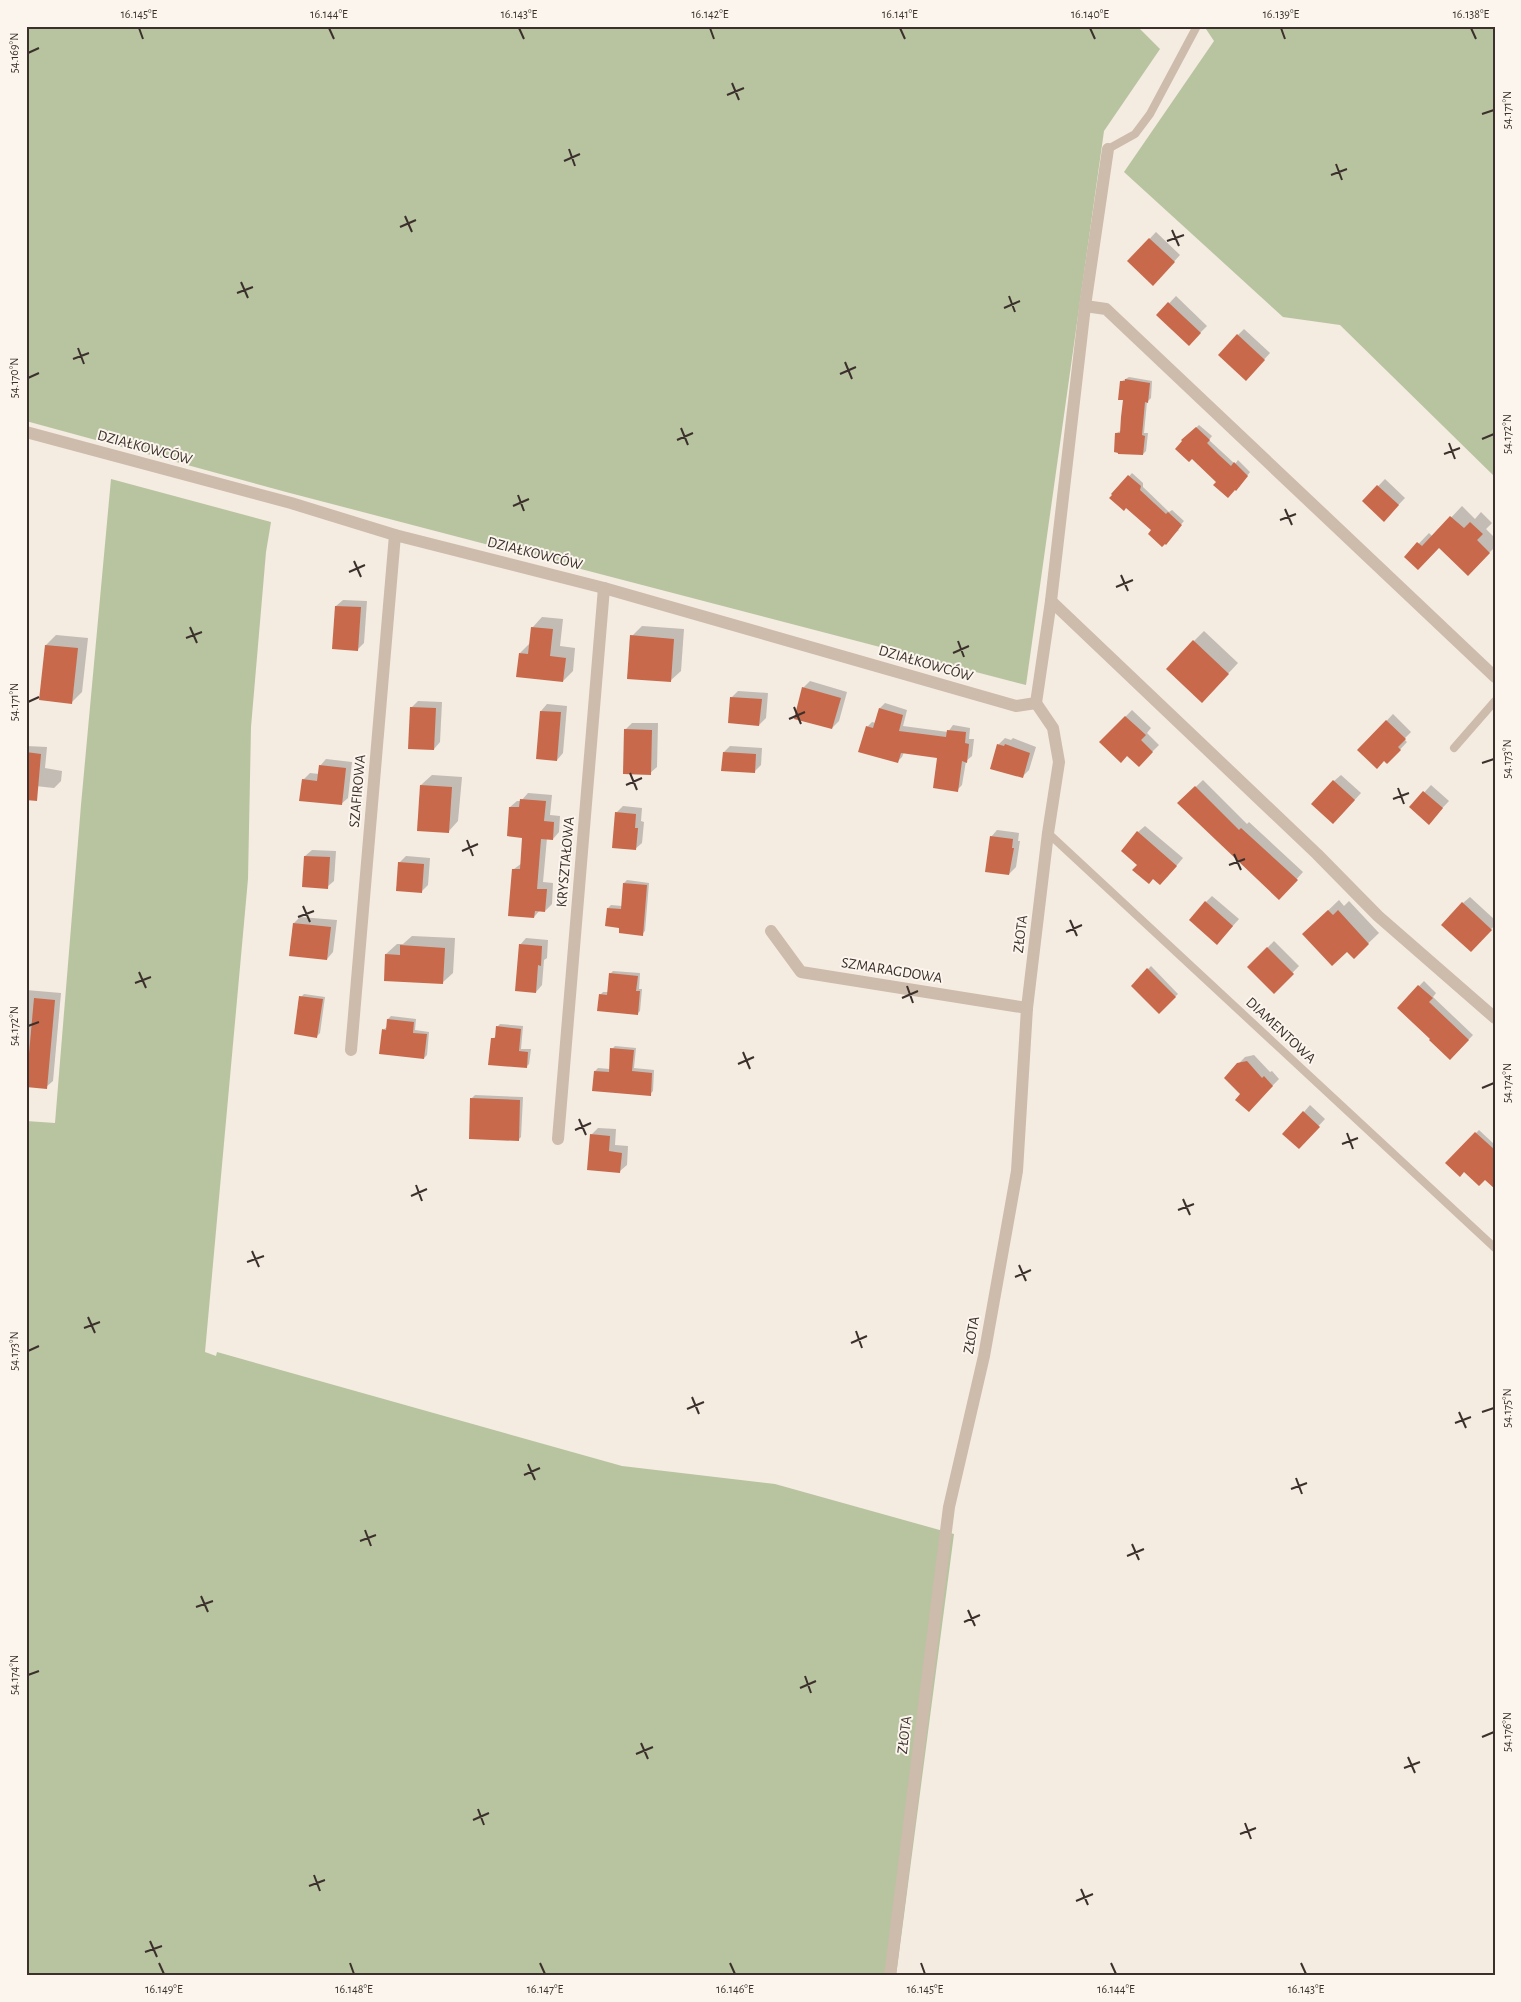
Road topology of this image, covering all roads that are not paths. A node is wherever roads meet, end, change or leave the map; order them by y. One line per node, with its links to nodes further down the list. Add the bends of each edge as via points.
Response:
1 (1197, 26): 2 (lane, via 1150,114 1135,134)
2 (1108, 149): 3 (street)
3 (1085, 306): 7 (street); 8 (street, via 1106,309)
4 (26, 432): 5 (street, DZIAŁKOWCÓW, via 291,503)
5 (395, 535): 6 (street, DZIAŁKOWCÓW); 16 (street, SZAFIROWA)
6 (604, 588): 10 (street, DZIAŁKOWCÓW, via 1016,706); 17 (street, KRYSZTAŁOWA)
7 (1051, 601): 10 (street); 15 (street, via 1378,916)
8 (1495, 677)
9 (1495, 701): 11 (lane)
10 (1036, 702): 12 (street, ZŁOTA, via 1053,728 1059,762)
11 (1454, 748)
12 (1048, 833): 14 (street, ZŁOTA); 18 (lane, DIAMENTOWA)
13 (771, 932): 14 (street, SZMARAGDOWA, via 801,972)
14 (1027, 1008): 19 (street, ZŁOTA, via 1017,1171 984,1356 949,1507)
15 (1495, 1018)
16 (351, 1050)
17 (558, 1139)
18 (1495, 1248)
19 (890, 1976)

